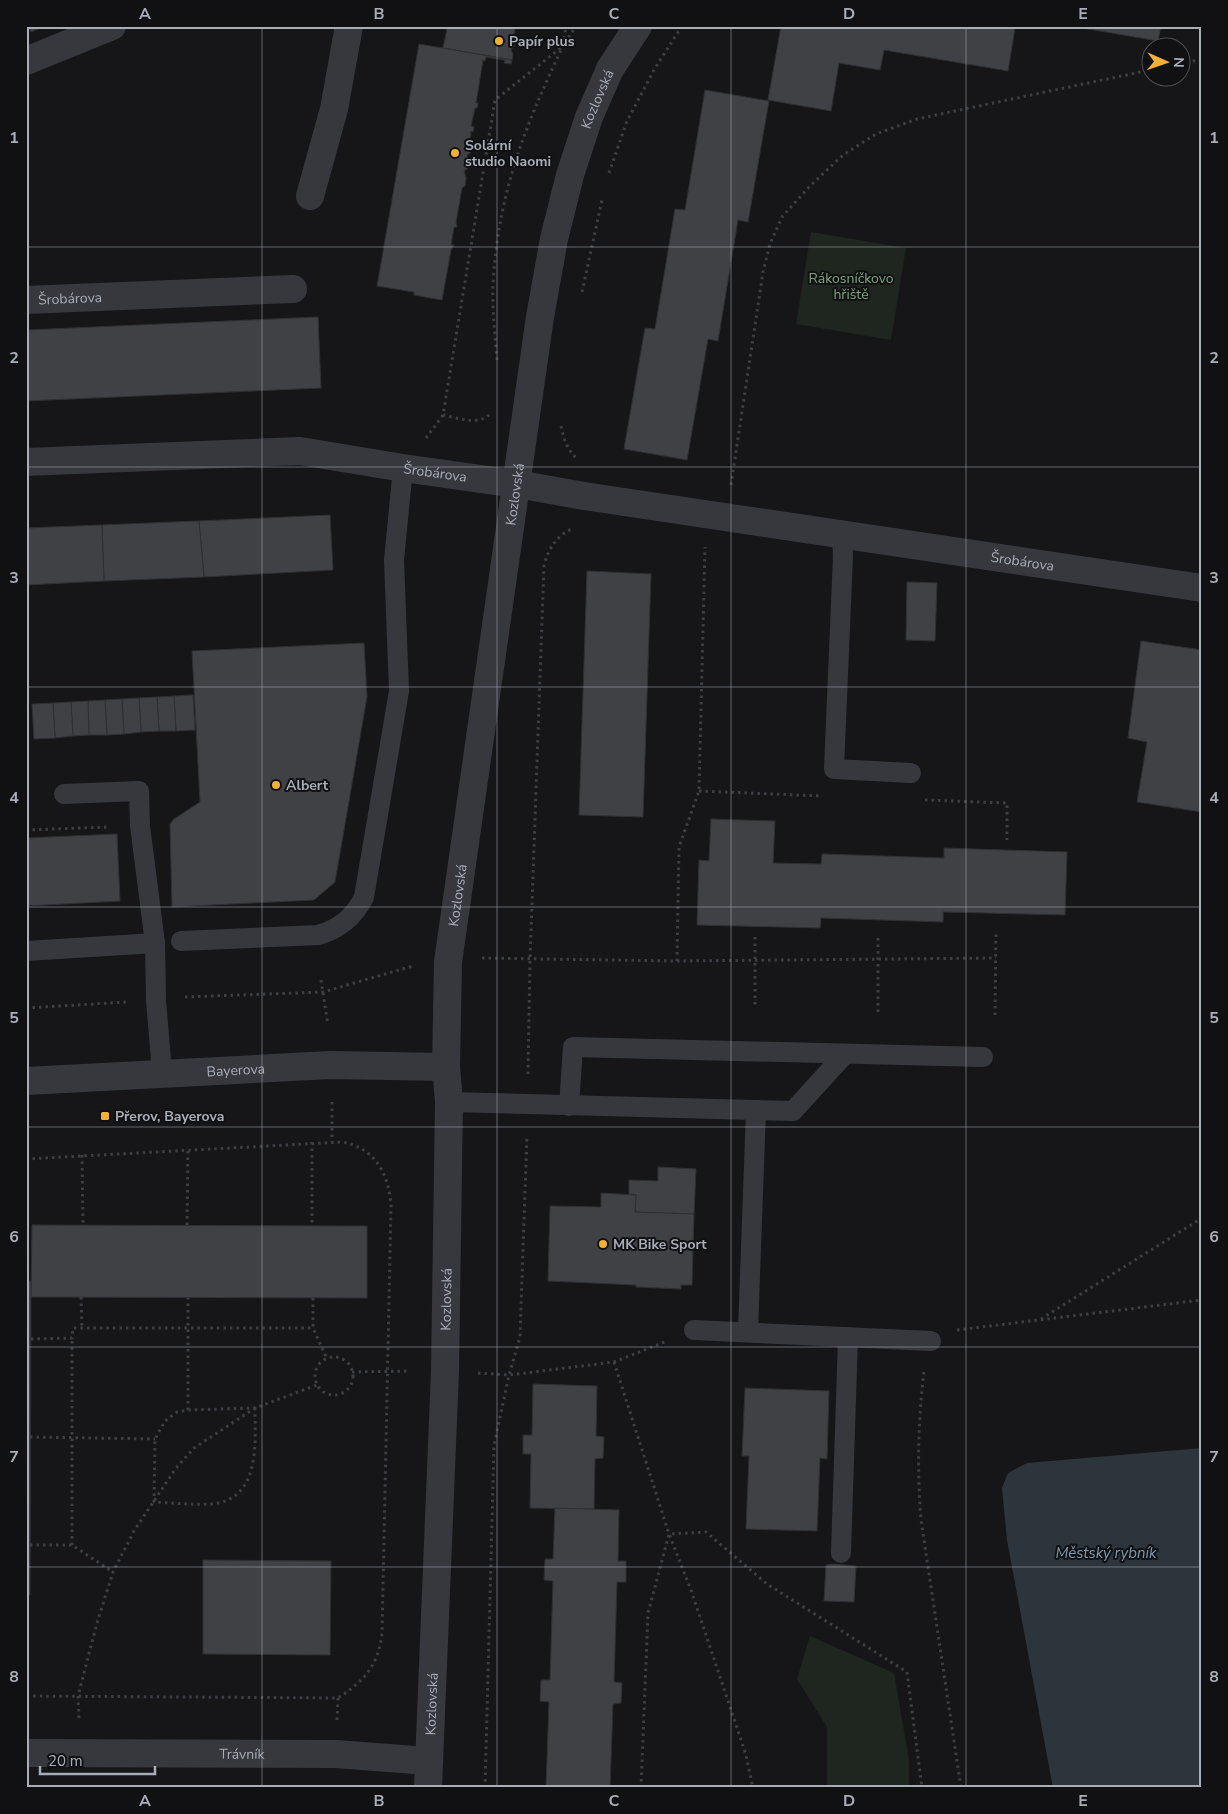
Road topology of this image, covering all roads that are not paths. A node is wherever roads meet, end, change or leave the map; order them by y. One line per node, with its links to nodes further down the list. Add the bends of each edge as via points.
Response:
1 (112, 26): 4 (street)
2 (349, 26): 5 (street, via 334,109)
3 (638, 26): 10 (street, Kozlovská, via 610,69 589,117 570,175 540,317)
4 (26, 61)
5 (310, 196)
6 (293, 289): 7 (street, Šrobárova)
7 (26, 300)
8 (26, 462): 9 (street, Šrobárova, via 300,451)
9 (403, 468): 10 (street, Šrobárova); 15 (lane, via 394,560 398,691 364,897 352,917 318,935)
10 (517, 484): 11 (street, Šrobárova); 20 (street, Kozlovská, via 448,962)
11 (842, 534): 12 (street, Šrobárova); 13 (lane, via 834,769)
12 (1202, 588)
13 (911, 773)
14 (64, 794): 16 (lane, via 139,791)
15 (181, 941)
16 (154, 944): 17 (lane); 21 (lane)
17 (26, 951)
18 (845, 1054): 19 (lane); 24 (lane, via 573,1047); 25 (lane, via 793,1111)
19 (983, 1057)
20 (446, 1067): 21 (street, Bayerova, via 330,1064); 23 (street, Kozlovská)
21 (162, 1072): 22 (street, Bayerova)
22 (26, 1081)
23 (449, 1102): 24 (lane); 32 (street, Kozlovská, via 445,1372)
24 (569, 1106): 25 (lane)
25 (756, 1110): 27 (lane)
26 (694, 1330): 27 (lane)
27 (748, 1332): 28 (lane)
28 (848, 1337): 29 (lane); 30 (lane)
29 (931, 1341)
30 (841, 1553)
31 (26, 1753): 32 (street, Trávník, via 336,1754)
32 (428, 1761): 33 (street, Kozlovská)
33 (428, 1788)

